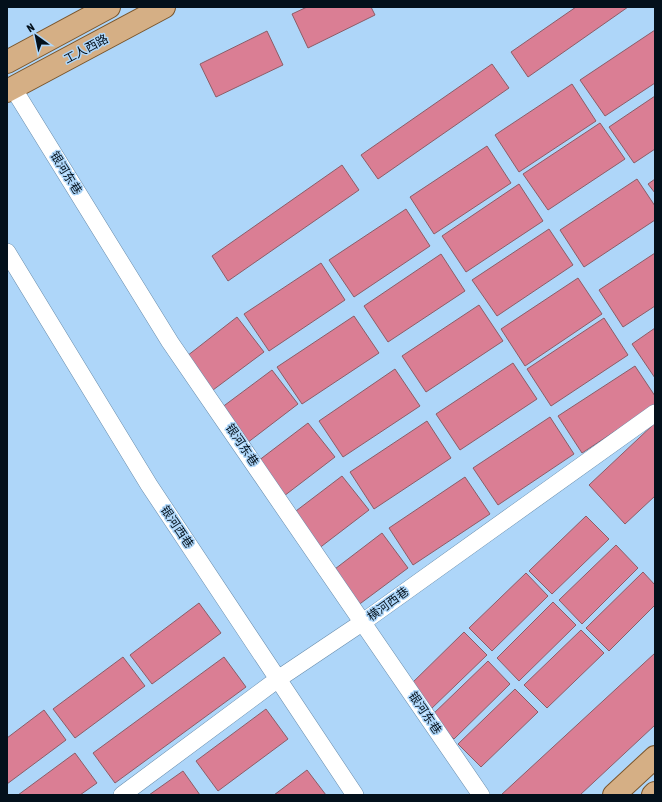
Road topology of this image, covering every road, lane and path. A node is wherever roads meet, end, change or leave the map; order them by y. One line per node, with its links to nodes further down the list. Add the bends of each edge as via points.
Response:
1 (109, 7): 3 (main road)
2 (164, 7): 4 (main road, 工人西路)
3 (7, 62)
4 (10, 90): 7 (street, 银河东巷, via 170,342)
5 (7, 252): 8 (street, 银河西巷, via 149,485)
6 (655, 413): 7 (street, 横河西巷)
7 (363, 622): 8 (street, 横河西巷); 12 (street, 银河东巷)
8 (278, 679): 10 (street, 横河西巷); 11 (street, 银河西巷)
9 (655, 757): 13 (main road)
10 (122, 795)
11 (355, 795)
12 (481, 795)
13 (614, 795)

